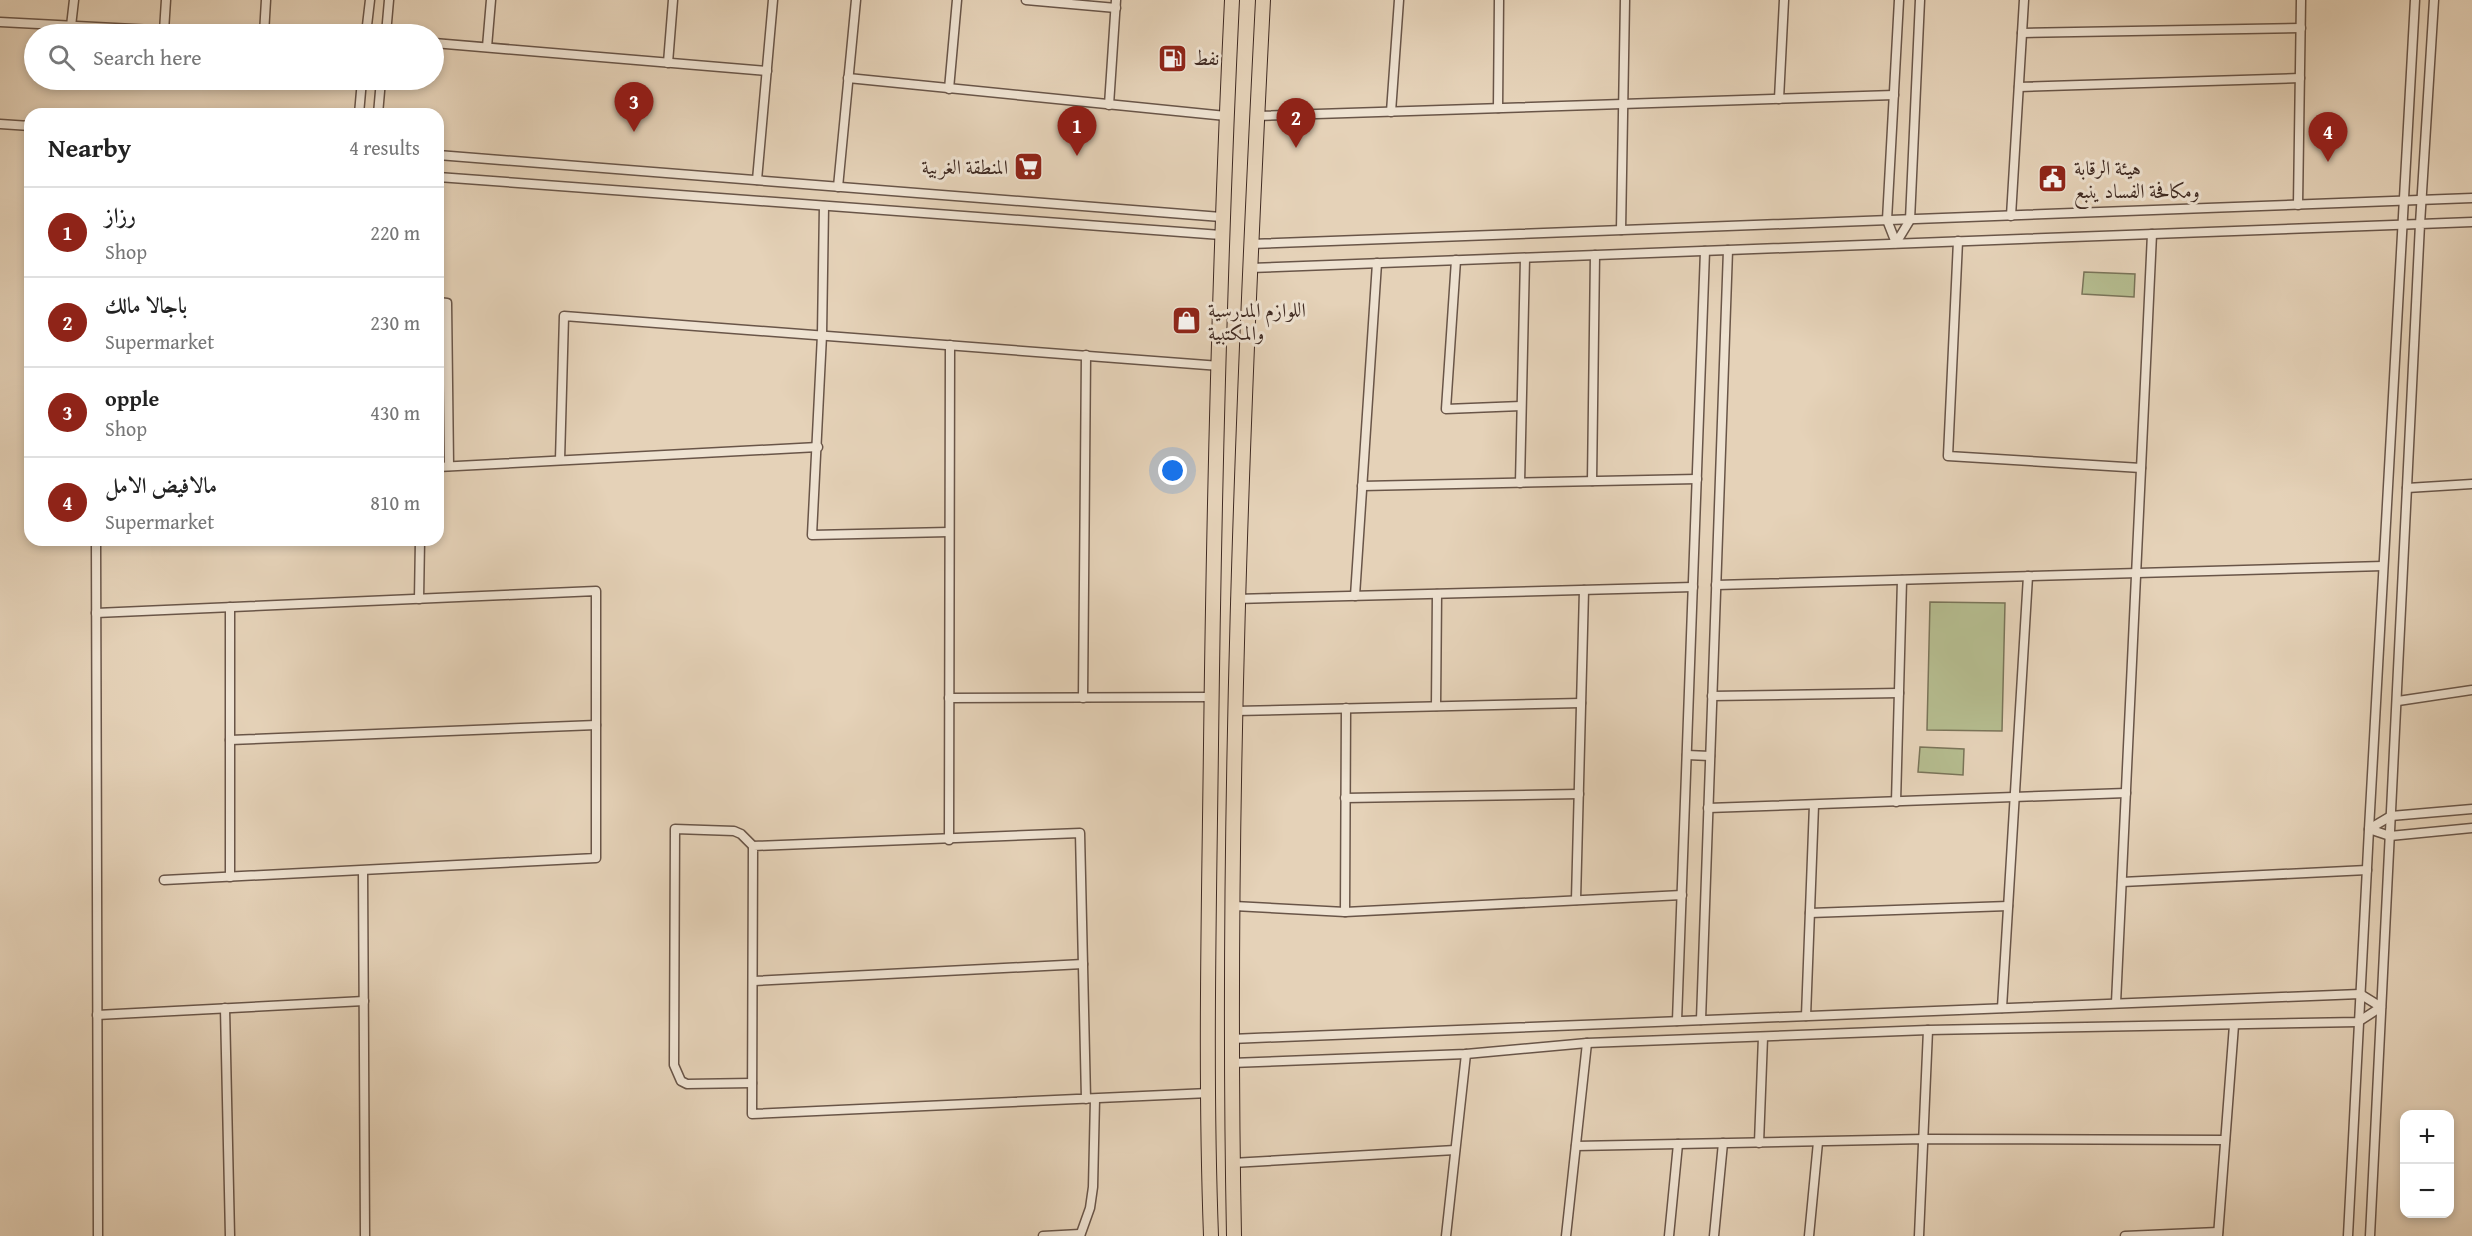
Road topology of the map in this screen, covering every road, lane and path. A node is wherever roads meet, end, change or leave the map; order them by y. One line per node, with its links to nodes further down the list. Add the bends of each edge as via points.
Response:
1 (74, 0): 27 (street)
2 (166, 0): 28 (street)
3 (266, 0): 29 (street)
4 (370, 0): 30 (street)
5 (389, 0): 31 (street)
6 (491, 0): 35 (street)
7 (673, 0): 36 (street)
8 (773, 0): 37 (street)
9 (856, 0): 38 (street)
10 (957, 0): 41 (street)
11 (1026, 0): 24 (street)
12 (1232, 0): 52 (main road)
13 (1263, 0): 53 (main road)
14 (1399, 0): 51 (street)
15 (1499, 0): 50 (street)
16 (1626, 0): 46 (street)
17 (1784, 0): 45 (street)
18 (1899, 0): 44 (street)
19 (1920, 0): 68 (street)
20 (2024, 0): 33 (street)
21 (2301, 0): 32 (street)
22 (2415, 0): 62 (street)
23 (2434, 0): 61 (street)
24 (1116, 4): 47 (street)
25 (0, 22): 26 (street)
26 (36, 24)
27 (71, 24)
28 (164, 24)
29 (265, 24)
30 (367, 24)
31 (387, 24)
32 (2301, 28): 33 (street); 39 (street)
33 (2022, 33): 40 (street)
34 (444, 44): 35 (street)
35 (487, 47): 36 (street)
36 (668, 63): 37 (street)
37 (767, 71): 58 (street)
38 (848, 78): 41 (street); 59 (street)
39 (2300, 78): 40 (street); 64 (street)
40 (2019, 87): 65 (street)
41 (949, 89): 47 (street)
42 (361, 90): 48 (street)
43 (380, 90): 49 (street)
44 (1894, 95): 45 (street); 67 (street)
45 (1779, 99): 46 (street)
46 (1623, 104): 50 (street); 72 (street)
47 (1109, 105): 52 (street)
48 (360, 108)
49 (379, 108)
50 (1498, 108): 51 (street)
51 (1391, 112): 53 (street)
52 (1226, 116): 66 (main road)
53 (1257, 116): 76 (main road)
54 (0, 124): 55 (street)
55 (24, 126)
56 (444, 156): 58 (street)
57 (444, 177): 63 (street)
58 (757, 180): 59 (street)
59 (838, 187): 66 (street)
60 (2472, 198): 61 (street)
61 (2421, 201): 62 (street); 70 (street)
62 (2403, 202): 64 (street); 71 (street)
63 (824, 206): 74 (street); 86 (street)
64 (2298, 206): 65 (street)
65 (2011, 216): 68 (street)
66 (1221, 217): 74 (main road)
67 (1887, 220): 68 (street); 72 (street); 77 (street)
68 (1910, 220): 77 (street)
69 (2472, 222): 70 (street)
70 (2420, 224): 71 (street); 101 (street)
71 (2401, 225): 73 (street); 105 (street)
72 (1621, 230): 76 (street)
73 (2152, 234): 75 (street); 95 (street)
74 (1221, 235): 89 (main road)
75 (1958, 241): 77 (street); 95 (street, via 1948,456)
76 (1251, 243): 84 (main road)
77 (1896, 243): 78 (street)
78 (1728, 250): 79 (street); 109 (street)
79 (1705, 251): 80 (street); 96 (street)
80 (1595, 255): 81 (street); 97 (street)
81 (1525, 258): 82 (street); 90 (street)
82 (1456, 260): 83 (street); 90 (street, via 1446,410)
83 (1377, 263): 84 (street); 100 (street)
84 (1250, 268): 115 (main road)
85 (444, 303): 94 (street)
86 (822, 335): 87 (street); 91 (street); 92 (street, via 564,316)
87 (950, 345): 88 (street); 102 (street)
88 (1086, 355): 89 (street); 123 (street)
89 (1220, 366): 121 (main road)
90 (1521, 406): 98 (street)
91 (818, 447): 92 (street); 102 (street, via 812,535)
92 (560, 460): 94 (street)
93 (444, 466): 94 (street)
94 (449, 466)
95 (2141, 468): 106 (street)
96 (1697, 479): 97 (street); 110 (street)
97 (1592, 481): 98 (street)
98 (1520, 483): 100 (street)
99 (2472, 484): 101 (street)
100 (1362, 486): 113 (street)
101 (2407, 488): 124 (street)
102 (949, 532): 122 (street)
103 (96, 546): 117 (street)
104 (420, 546): 114 (street)
105 (2383, 566): 106 (street); 143 (street)
106 (2136, 573): 107 (street); 133 (street)
107 (2028, 576): 108 (street); 135 (street)
108 (1902, 580): 109 (street); 119 (street)
109 (1716, 585): 120 (street)
110 (1693, 587): 111 (street); 131 (street)
111 (1584, 590): 112 (street); 125 (street)
112 (1437, 594): 113 (street); 126 (street)
113 (1355, 596): 115 (street)
114 (419, 599): 116 (street); 129 (street, via 596,591)
115 (1236, 599): 128 (main road)
116 (230, 607): 117 (street); 130 (street)
117 (96, 613): 166 (street)
118 (2472, 690): 124 (street)
119 (1899, 693): 120 (street); 137 (street)
120 (1712, 696): 132 (street)
121 (1212, 697): 123 (street); 179 (main road)
122 (949, 698): 123 (street); 145 (street)
123 (1083, 698)
124 (2398, 701): 141 (street)
125 (1581, 703): 126 (street); 134 (street)
126 (1436, 706): 127 (street)
127 (1346, 708): 128 (street); 136 (street)
128 (1235, 711): 154 (main road)
129 (596, 725): 130 (street); 148 (street, via 596,858)
130 (230, 740): 149 (street)
131 (1687, 755): 132 (street); 152 (street)
132 (1710, 756): 139 (street)
133 (2126, 793): 135 (street); 151 (street)
134 (1579, 794): 136 (street); 153 (street)
135 (2014, 797): 137 (street); 155 (street)
136 (1345, 798): 156 (street)
137 (1896, 802): 138 (street)
138 (1814, 805): 139 (street); 157 (street)
139 (1708, 808): 168 (street)
140 (2472, 809): 141 (street)
141 (2391, 816): 143 (street); 144 (street)
142 (2472, 828): 144 (street)
143 (2370, 829): 144 (street); 147 (street)
144 (2390, 836): 163 (street)
145 (949, 840): 146 (street); 158 (street, via 1080,833)
146 (753, 846): 159 (street); 178 (street, via 734,831 675,829 674,1065 681,1081 687,1084)
147 (2367, 870): 151 (street); 160 (street)
148 (363, 871): 149 (street); 161 (street)
149 (230, 877): 150 (street)
150 (164, 880)
151 (2122, 882): 162 (street)
152 (1682, 895): 153 (street); 169 (street)
153 (1576, 900): 156 (street)
154 (1234, 906): 156 (street); 174 (main road)
155 (2008, 906): 157 (street); 165 (street)
156 (1345, 912)
157 (1810, 913): 167 (street)
158 (1083, 964): 159 (street); 180 (street)
159 (754, 981): 178 (street)
160 (2360, 994): 162 (street); 163 (street); 170 (street)
161 (364, 1001): 164 (street); 194 (street)
162 (2116, 1003): 165 (street)
163 (2381, 1007): 170 (street); 206 (street)
164 (225, 1008): 166 (street); 193 (street)
165 (2002, 1008): 167 (street)
166 (97, 1015): 192 (street)
167 (1806, 1016): 168 (street)
168 (1701, 1020): 169 (street)
169 (1677, 1021): 174 (street)
170 (2358, 1022): 171 (street); 205 (street)
171 (2234, 1025): 172 (street); 182 (street)
172 (1928, 1030): 173 (street); 181 (street)
173 (1763, 1037): 175 (street); 185 (street)
174 (1231, 1039): 177 (main road)
175 (1587, 1042): 176 (street); 187 (street)
176 (1466, 1054): 177 (street); 188 (street)
177 (1230, 1063): 189 (main road)
178 (752, 1083): 180 (street, via 752,1114)
179 (1209, 1093): 180 (street); 196 (main road)
180 (1090, 1099): 191 (street, via 1093,1187)
181 (1925, 1139): 182 (street); 183 (street); 203 (street)
182 (2225, 1140): 190 (street)
183 (1818, 1142): 185 (street); 202 (street)
184 (1723, 1143): 185 (street); 186 (street); 201 (street)
185 (1759, 1143)
186 (1678, 1144): 187 (street); 200 (street)
187 (1576, 1146): 199 (street)
188 (1455, 1150): 189 (street); 198 (street)
189 (1233, 1163): 197 (main road)
190 (2218, 1234): 204 (street)
191 (1080, 1235): 195 (street)
192 (98, 1236)
193 (230, 1236)
194 (365, 1236)
195 (1043, 1236)
196 (1211, 1236)
197 (1234, 1236)
198 (1446, 1236)
199 (1566, 1236)
200 (1669, 1236)
201 (1714, 1236)
202 (1809, 1236)
203 (1919, 1236)
204 (2125, 1236)
205 (2348, 1236)
206 (2370, 1236)

